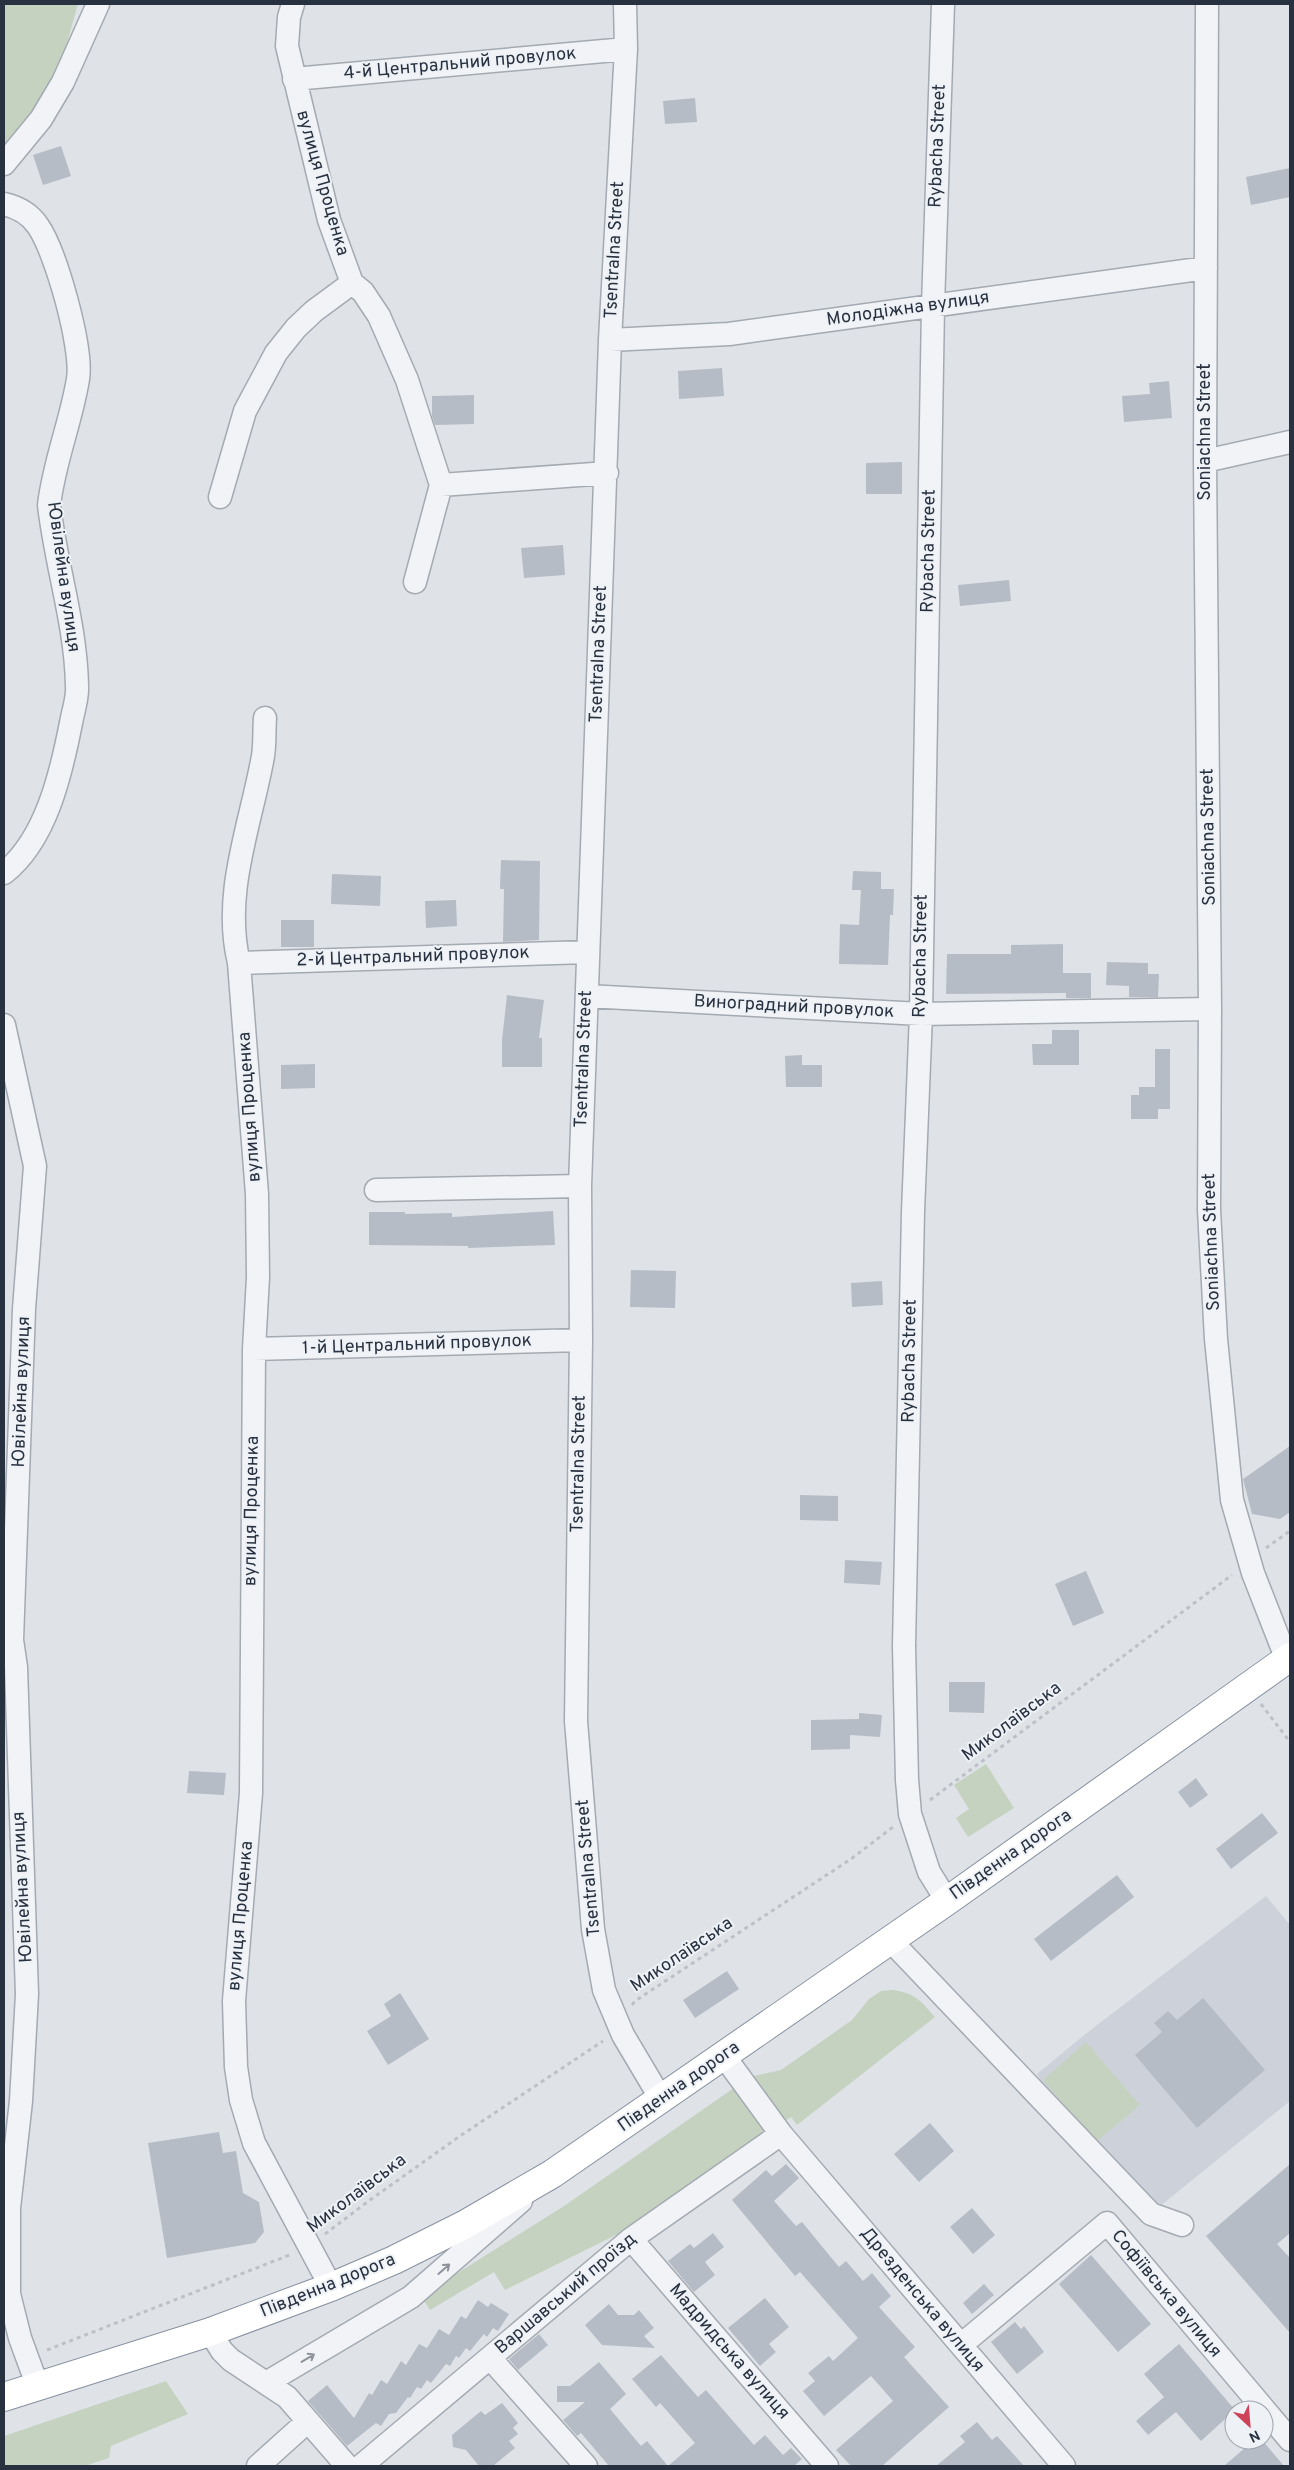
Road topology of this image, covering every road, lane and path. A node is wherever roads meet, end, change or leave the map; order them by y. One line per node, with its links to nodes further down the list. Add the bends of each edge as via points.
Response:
1 (98, 4): 8 (street, via 63,82 40,119)
2 (293, 4): 7 (street, вулиця Проценка, via 287,46)
3 (625, 4): 6 (street, Tsentralna Street)
4 (943, 4): 12 (street, Rybacha Street)
5 (1207, 4): 10 (street, Soniachna Street)
6 (626, 49): 7 (street, 4-й Центральний провулок); 13 (street, Tsentralna Street)
7 (294, 79): 11 (street, вулиця Проценка, via 329,220)
8 (4, 164)
9 (4, 204): 21 (street, Ювілейна вулиця, via 26,213 38,224 52,250 79,360 78,379 52,481 50,505 78,688 47,812 33,840)
10 (1206, 268): 12 (street, Молодіжна вулиця); 15 (street, Soniachna Street)
11 (352, 283): 17 (street, via 363,292 379,316 407,380); 18 (street, via 314,311 276,353 245,411)
12 (933, 306): 13 (street, Молодіжна вулиця, via 730,334); 26 (street, Rybacha Street)
13 (610, 340): 16 (street, Tsentralna Street)
14 (1290, 442): 15 (street)
15 (1205, 461): 25 (street, Soniachna Street)
16 (607, 473): 17 (street); 22 (street, Tsentralna Street)
17 (441, 485): 19 (street)
18 (220, 497)
19 (415, 582)
20 (265, 718): 23 (street, вулиця Проценка, via 264,754 235,880 234,941)
21 (4, 873)
22 (587, 952): 23 (street, 2-й Центральний провулок); 24 (street, Tsentralna Street)
23 (239, 963): 31 (street, вулиця Проценка, via 256,1194 258,1277)
24 (587, 996): 26 (street, Виноградний провулок); 28 (street, Tsentralna Street)
25 (1210, 1009): 26 (street, Виноградний провулок); 33 (street, Soniachna Street, via 1209,1210 1216,1339 1232,1500)
26 (920, 1014): 37 (street, Rybacha Street, via 904,1646 906,1780)
27 (4, 1025): 51 (street, Ювілейна вулиця, via 35,1166 24,1309 12,1640 16,1667 27,1994 21,2101 9,2208 10,2294)
28 (580, 1186): 29 (street); 30 (street, Tsentralna Street)
29 (376, 1190)
30 (581, 1340): 31 (street, 1-й Центральний провулок); 40 (street, Tsentralna Street, via 576,1721 593,1929 604,1990)
31 (254, 1349): 47 (street, вулиця Проценка, via 251,1793 234,2001 236,2067 254,2143)
32 (1290, 1531): 33 (path, Миколаївська)
33 (1250, 1562): 34 (street, Soniachna Street); 37 (path, Миколаївська)
34 (1289, 1658): 35 (highway, Південна дорога)
35 (1248, 1687): 36 (path); 38 (highway, Південна дорога)
36 (1290, 1742)
37 (910, 1814): 38 (street, Rybacha Street, via 929,1872); 40 (path, Миколаївська, via 851,1859 635,2001)
38 (946, 1900): 39 (highway, Південна дорога)
39 (890, 1940): 41 (highway, Південна дорога); 45 (street, via 1151,2214)
40 (619, 2025): 42 (street, Tsentralna Street); 47 (path, Миколаївська, via 599,2046 460,2136)
41 (724, 2056): 42 (highway, Південна дорога); 43 (street, Дрезденська вулиця)
42 (661, 2099): 44 (highway, Південна дорога)
43 (781, 2134): 46 (street, Варшавський проїзд); 50 (street, Дрезденська вулиця)
44 (552, 2174): 48 (highway, Південна дорога, via 464,2225); 53 (street, one-way to 44, via 411,2297)
45 (1182, 2225)
46 (631, 2238): 52 (street, Варшавський проїзд); 63 (street, Мадридська вулиця)
47 (308, 2248): 48 (street, вулиця Проценка); 51 (path, Миколаївська)
48 (331, 2287): 49 (highway, Південна дорога)
49 (210, 2332): 53 (street, via 231,2360); 54 (highway, Південна дорога)
50 (961, 2345): 57 (street, Софіївська вулиця, via 1107,2224); 58 (street, Дрезденська вулиця)
51 (27, 2358): 54 (street, Ювілейна вулиця)
52 (490, 2358): 61 (street, Варшавський проїзд); 62 (street)
53 (266, 2383): 56 (street, via 287,2397)
54 (38, 2387): 55 (highway, Південна дорога)
55 (4, 2396)
56 (308, 2422): 59 (street); 60 (street)
57 (1290, 2440)
58 (1059, 2465)
59 (258, 2466)
60 (347, 2466)
61 (361, 2466)
62 (586, 2466)
63 (827, 2466)

